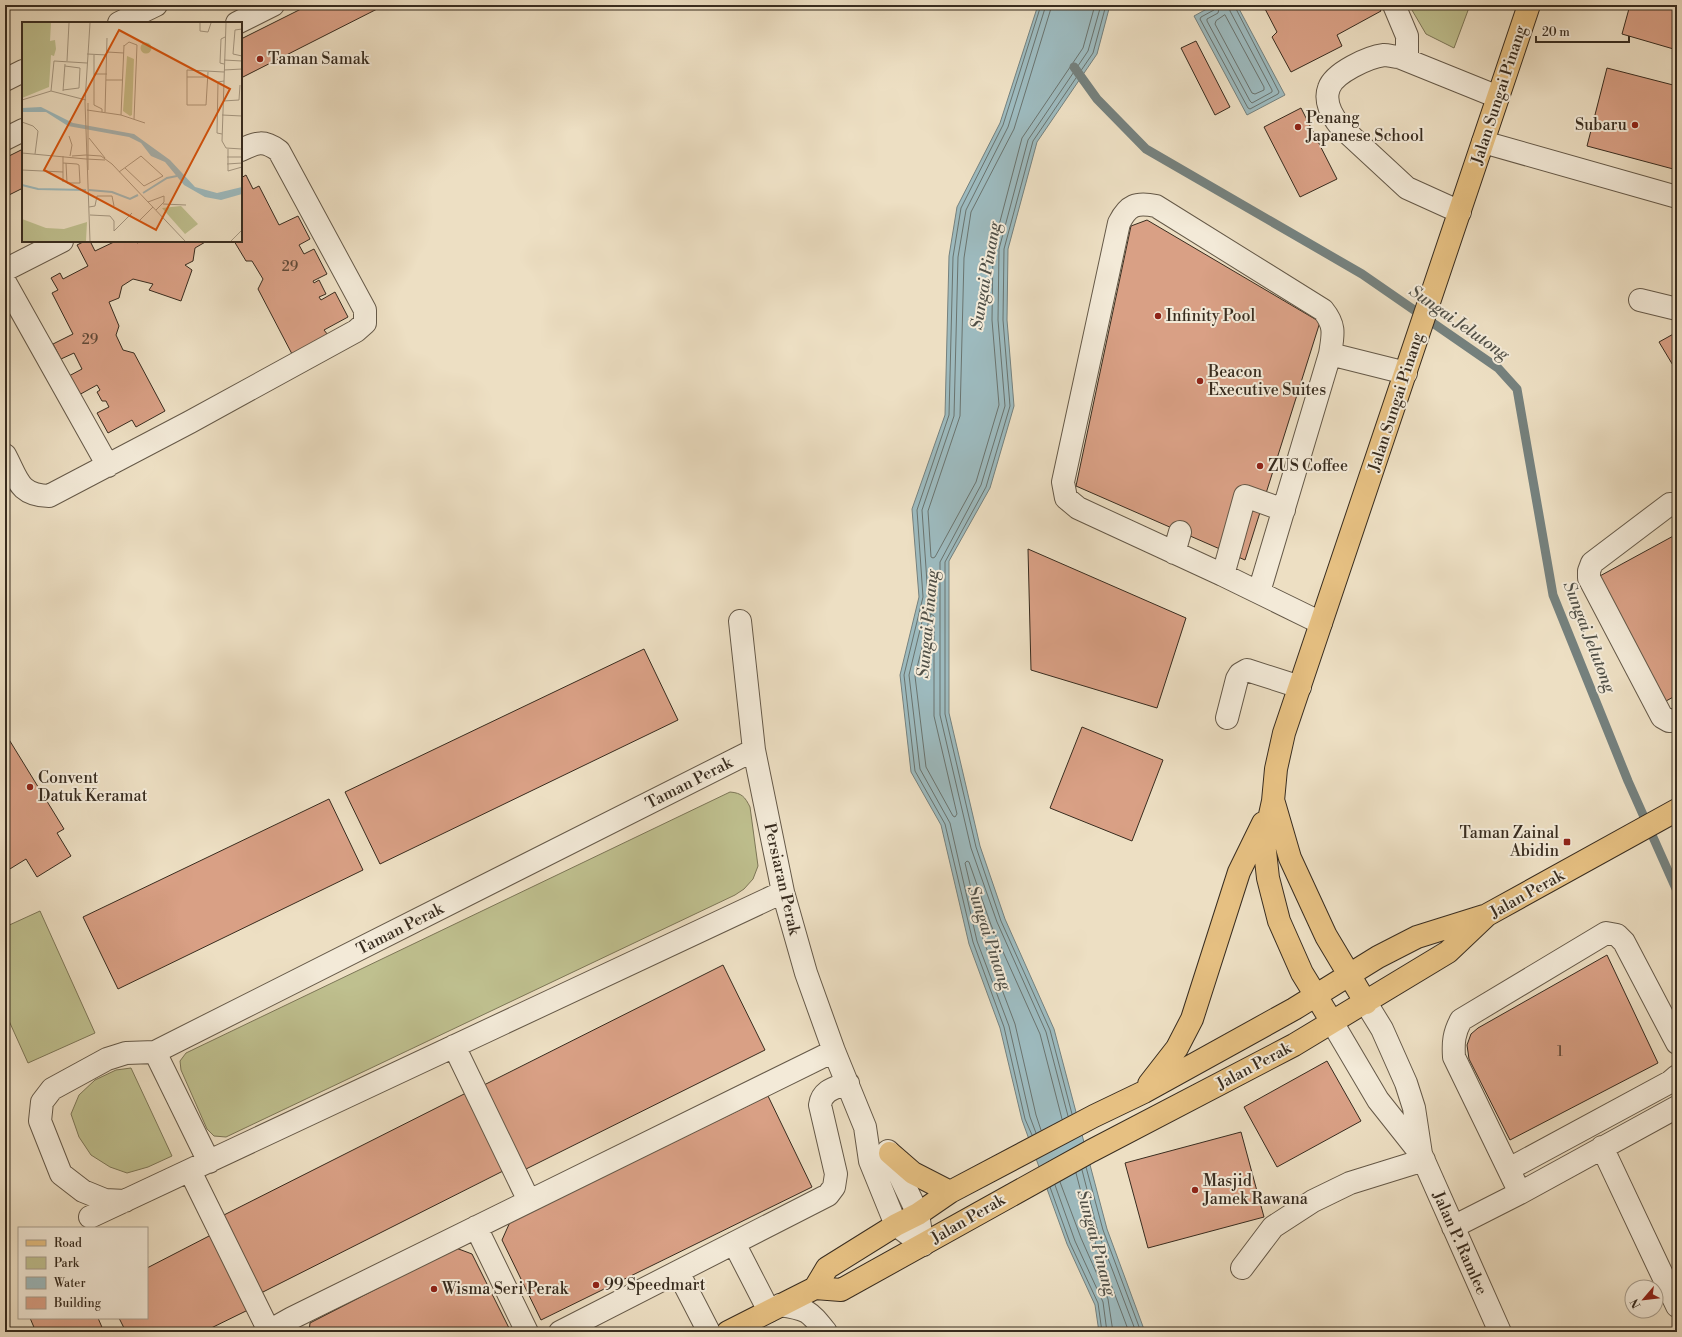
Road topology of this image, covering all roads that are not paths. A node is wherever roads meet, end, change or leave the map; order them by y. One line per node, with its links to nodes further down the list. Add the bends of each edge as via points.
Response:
1 (273, 5): 6 (street)
2 (1394, 5): 7 (street, via 1407,36)
3 (1529, 5): 10 (main road, Jalan Sungai Pinang)
4 (148, 7): 5 (street)
5 (121, 22)
6 (240, 22)
7 (1407, 60): 10 (street); 16 (street, via 1385,55 1371,58 1336,78 1329,88 1328,101 1332,116 1407,188)
8 (22, 72): 9 (street)
9 (5, 80)
10 (1498, 97): 13 (main road, Jalan Sungai Pinang)
11 (22, 130): 12 (street)
12 (5, 139)
13 (1483, 142): 15 (street); 16 (main road, Jalan Sungai Pinang)
14 (242, 150): 25 (street, via 255,143 269,144 279,151 365,310 365,323 356,331)
15 (1677, 197)
16 (1460, 212): 23 (main road, Jalan Sungai Pinang)
17 (60, 242): 18 (street)
18 (5, 270)
19 (5, 282): 25 (street)
20 (1640, 300): 21 (street)
21 (1677, 309)
22 (1330, 354): 23 (street); 27 (street); 29 (street, via 1333,330 1331,320 1323,310 1156,206 1143,203 1132,207 1124,214 1119,223 1063,482 1064,490 1066,498 1078,508)
23 (1408, 368): 33 (main road, Jalan Sungai Pinang)
24 (5, 455): 25 (street, via 23,489 36,496 49,496)
25 (108, 466)
26 (1670, 504): 36 (street, via 1592,563 1589,578 1662,717 1669,721)
27 (1284, 510): 30 (street, via 1245,496); 31 (street)
28 (1180, 532): 29 (street)
29 (1174, 553): 30 (street)
30 (1223, 575): 31 (street)
31 (1259, 592): 33 (street)
32 (740, 621): 37 (street, Persiaran Perak)
33 (1321, 623): 34 (main road, Jalan Sungai Pinang)
34 (1300, 687): 35 (street, via 1247,670 1237,679); 38 (main road, Jalan Sungai Pinang, via 1284,733 1276,769)
35 (1227, 718)
36 (1677, 720)
37 (754, 750): 40 (street, Persiaran Perak); 49 (street, Taman Perak)
38 (1273, 801): 42 (main road, Jalan Sungai Pinang, via 1290,858 1326,936); 43 (main road, Jalan Sungai Pinang, via 1264,842 1268,878 1280,922 1302,973); 52 (main road, via 1239,872 1192,1019 1177,1048)
39 (1677, 810): 41 (main road, Jalan Perak)
40 (782, 892): 47 (street); 48 (street, Persiaran Perak, via 806,973)
41 (1486, 915): 42 (main road, Jalan Perak, via 1417,938); 44 (main road, Jalan Perak, via 1448,952)
42 (1349, 974): 43 (main road, Jalan Perak); 44 (main road, Jalan Sungai Pinang)
43 (1316, 995): 45 (main road, Jalan Sungai Pinang); 52 (main road, Jalan Perak)
44 (1366, 1003): 45 (main road, Jalan Perak); 57 (street, Jalan P. Ramlee, via 1382,1029 1406,1083 1414,1108)
45 (1332, 1022): 57 (street, Jalan P. Ramlee, via 1378,1100); 70 (main road, Jalan Perak, via 1260,1063 1091,1151)
46 (1677, 1043): 59 (street, via 1624,942 1617,935 1606,933 1460,1020 1455,1031 1454,1057)
47 (454, 1046): 58 (street); 63 (street)
48 (834, 1051): 51 (street, Persiaran Perak); 63 (street)
49 (155, 1052): 58 (street); 62 (street, via 126,1053 107,1060 52,1089 42,1102 40,1121 61,1174 83,1191 104,1200)
50 (1677, 1076): 59 (street)
51 (848, 1083): 54 (street, Persiaran Perak); 69 (street, via 826,1092 821,1097 820,1105 836,1174 834,1187 828,1195)
52 (1144, 1092): 60 (main road, Jalan Perak)
53 (1677, 1107): 55 (street)
54 (865, 1127): 56 (street, Persiaran Perak); 66 (street, Persiaran Perak, via 870,1161)
55 (1602, 1146): 61 (street); 74 (street)
56 (890, 1153): 60 (main road, via 913,1173); 64 (street, Persiaran Perak)
57 (1422, 1157): 68 (street, Jalan P. Ramlee); 71 (street, via 1350,1183 1313,1201 1273,1227)
58 (200, 1166): 62 (street); 78 (street)
59 (1510, 1169): 61 (street)
60 (950, 1192): 64 (main road, Jalan Perak)
61 (1520, 1192): 68 (street)
62 (125, 1201): 65 (street)
63 (529, 1201): 67 (street)
64 (918, 1214): 66 (main road, Jalan Perak); 70 (street, Persiaran Perak)
65 (90, 1217)
66 (896, 1225): 70 (street); 73 (main road, Jalan Perak, via 827,1268)
67 (476, 1227): 76 (street); 79 (street)
68 (1454, 1227): 83 (street, Jalan P. Ramlee)
69 (734, 1243): 72 (street); 75 (street)
70 (923, 1245): 73 (main road, Jalan Perak, via 841,1290)
71 (1242, 1268)
72 (678, 1272): 77 (street); 80 (street)
73 (815, 1288): 75 (main road); 82 (street)
74 (1677, 1306)
75 (775, 1308): 81 (main road); 82 (street, via 800,1308 811,1314)
76 (296, 1325): 78 (street)
77 (565, 1331)
78 (268, 1332)
79 (527, 1332)
80 (708, 1332)
81 (728, 1332)
82 (826, 1332)
83 (1500, 1332)

